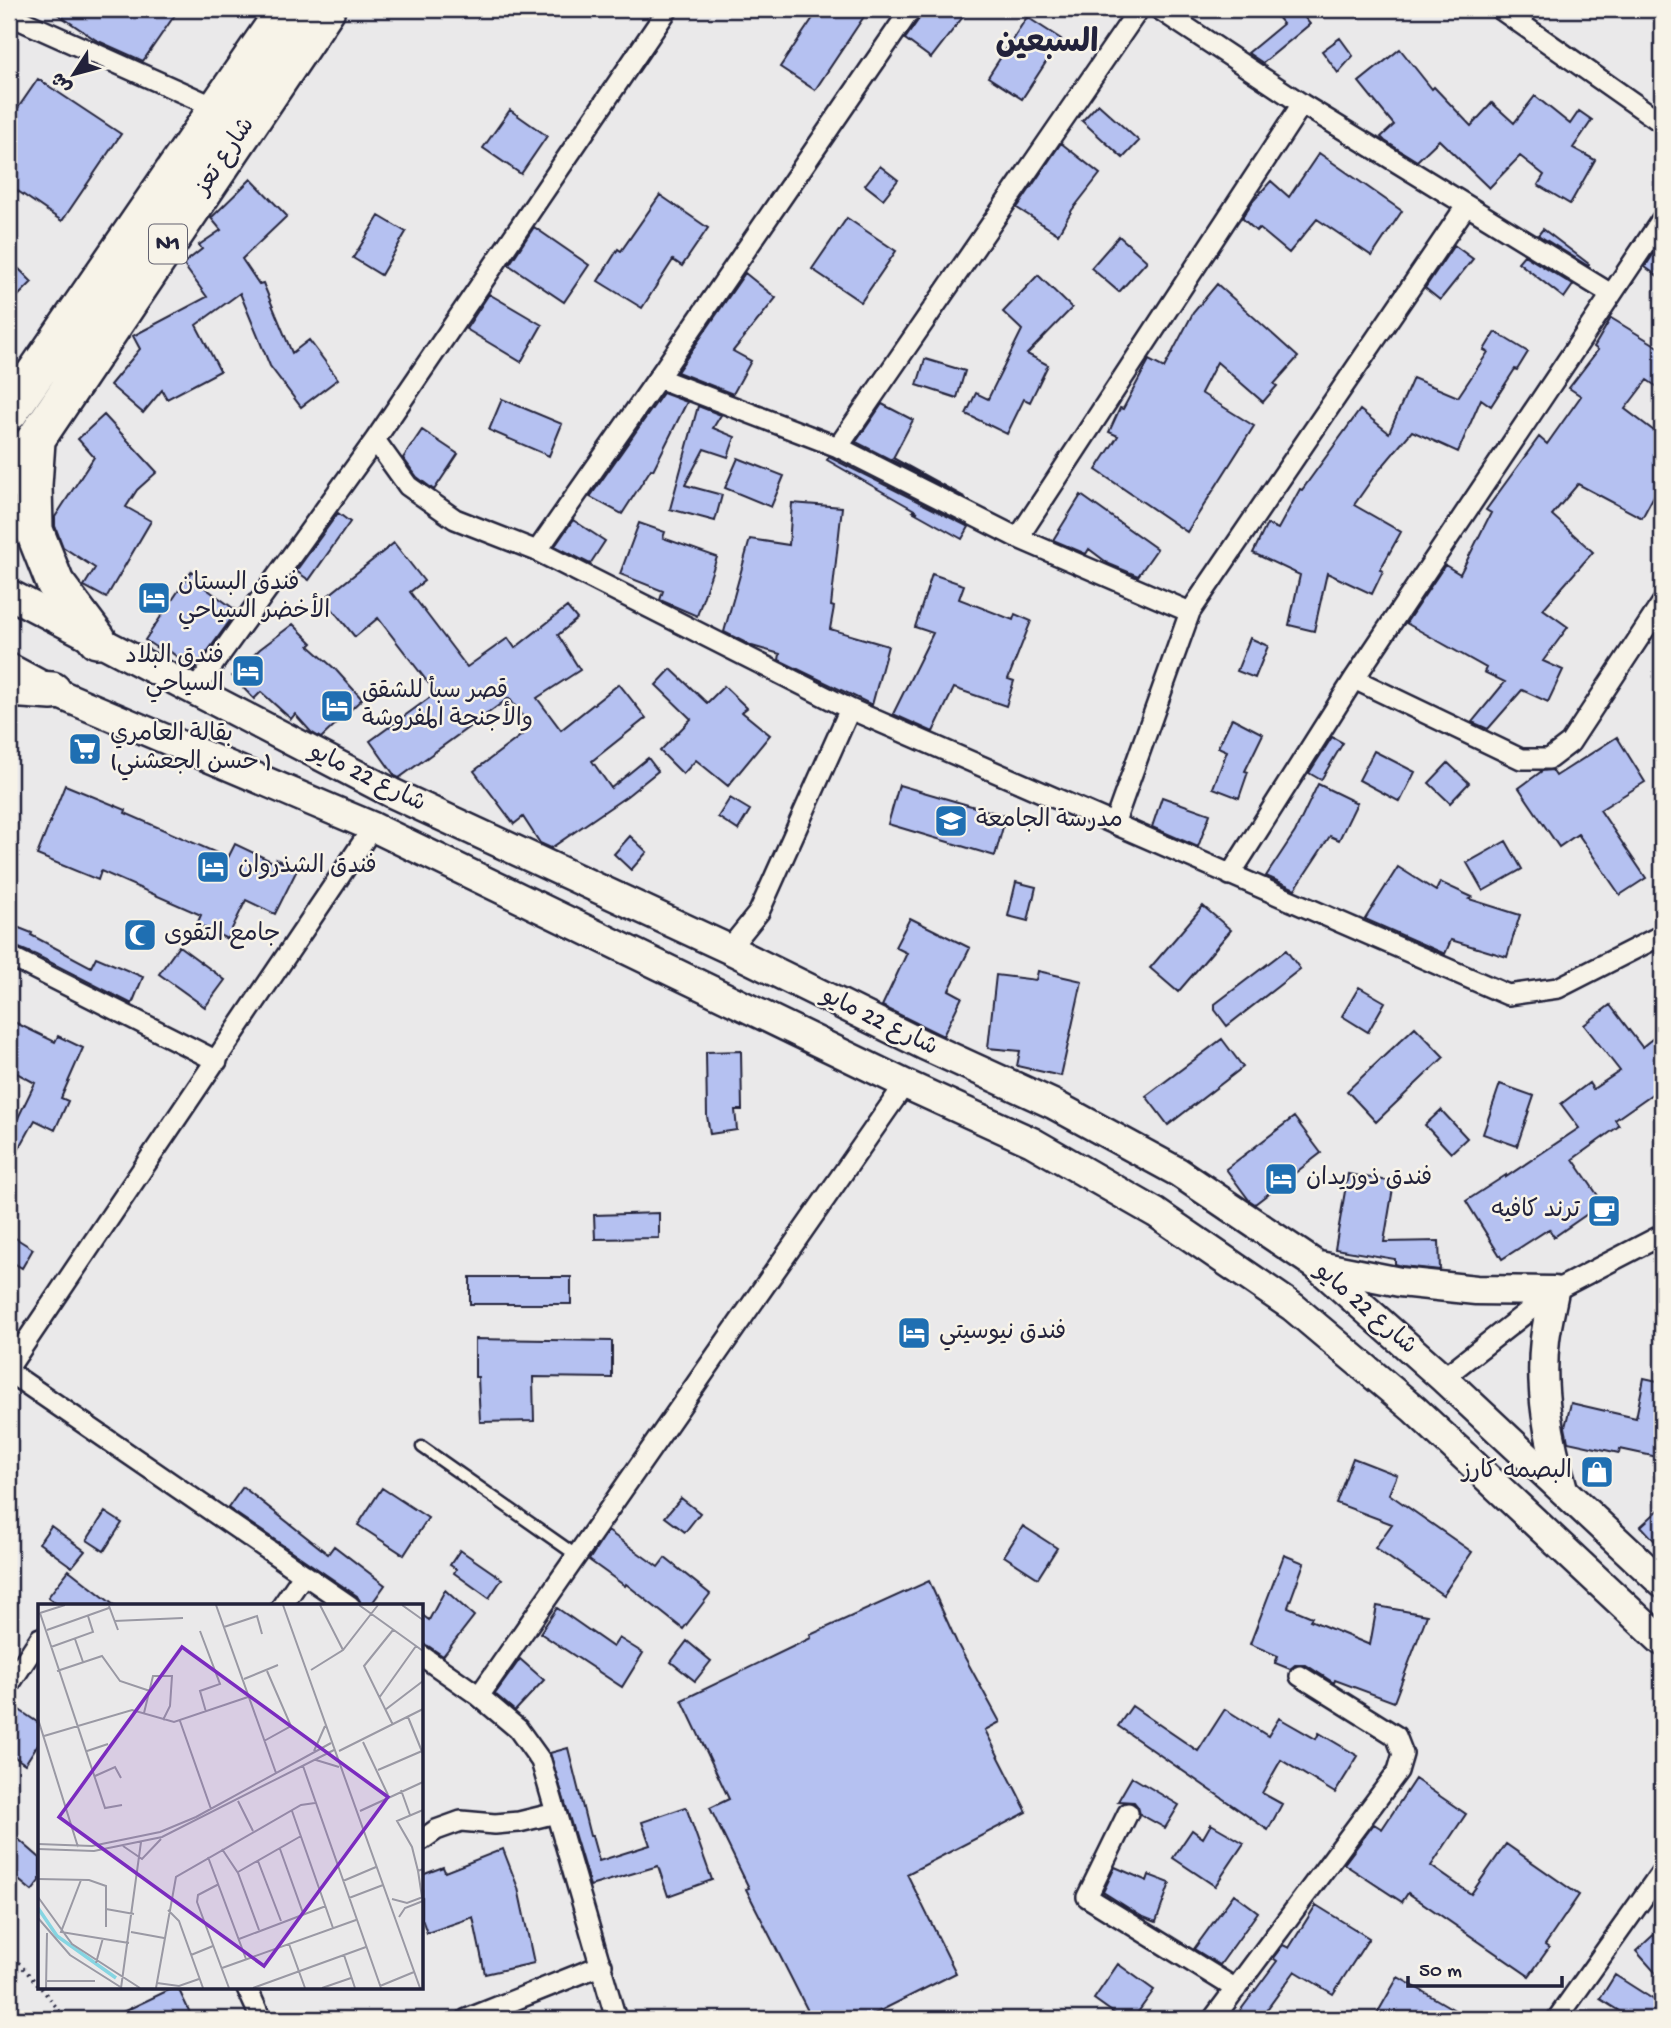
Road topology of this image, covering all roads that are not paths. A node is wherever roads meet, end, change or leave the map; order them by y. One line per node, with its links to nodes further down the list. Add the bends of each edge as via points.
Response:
1 (286, 9): 10 (highway, شارع تعز / N1)
2 (326, 9): 17 (highway, شارع تعز / N1)
3 (668, 9): 18 (street)
4 (911, 9): 15 (street)
5 (1139, 9): 19 (street)
6 (1158, 9): 9 (street)
7 (1500, 9): 11 (street)
8 (9, 15): 10 (street)
9 (1302, 104): 12 (street); 21 (street)
10 (219, 108): 16 (highway, شارع تعز / N1)
11 (1662, 123)
12 (1466, 206): 14 (street); 25 (street)
13 (1662, 219): 14 (street)
14 (1611, 294): 28 (street)
15 (658, 378): 19 (street); 22 (street)
16 (9, 412)
17 (36, 440): 20 (highway, شارع تعز / N1); 26 (highway, via 34,530 55,583)
18 (375, 440): 22 (street, via 408,486 456,519); 31 (street)
19 (838, 447): 21 (street)
20 (9, 479)
21 (1018, 538): 25 (street)
22 (537, 551): 32 (street)
23 (9, 594): 26 (main road, شارع 22 مايو)
24 (1662, 603): 28 (street, via 1570,743 1549,759 1521,759)
25 (1190, 612): 34 (street)
26 (97, 639): 31 (main road, شارع 22 مايو)
27 (9, 668): 30 (main road, شارع 22 مايو)
28 (1354, 679): 36 (street)
29 (9, 688): 30 (highway)
30 (52, 691): 35 (main road, شارع 22 مايو)
31 (194, 691): 33 (main road, شارع 22 مايو)
32 (850, 709): 34 (street); 38 (street, via 759,912)
33 (391, 793): 35 (main road); 38 (main road, شارع 22 مايو)
34 (1114, 824): 36 (street)
35 (373, 827): 40 (main road, شارع 22 مايو); 41 (street)
36 (1230, 875): 37 (street, via 1508,995 1558,988)
37 (1662, 935)
38 (729, 949): 40 (main road); 44 (main road, شارع 22 مايو, via 1053,1104 1178,1172)
39 (9, 956): 41 (street)
40 (710, 990): 42 (main road, شارع 22 مايو)
41 (216, 1060): 46 (street)
42 (905, 1084): 48 (main road, شارع 22 مايو, via 1032,1142 1156,1213 1293,1307); 51 (street)
43 (1662, 1235): 45 (street)
44 (1316, 1265): 45 (main road, via 1399,1283); 47 (main road, شارع 22 مايو)
45 (1554, 1291): 47 (street); 50 (main road, via 1545,1341 1544,1391)
46 (9, 1369): 52 (street)
47 (1443, 1378): 48 (main road); 50 (main road, شارع 22 مايو)
48 (1413, 1409): 57 (main road, شارع 22 مايو)
49 (422, 1447): 51 (lane)
50 (1563, 1489): 53 (main road, شارع 22 مايو)
51 (576, 1555): 61 (street)
52 (304, 1574): 54 (street); 55 (street)
53 (1662, 1583)
54 (283, 1604)
55 (347, 1604)
56 (38, 1641): 60 (street)
57 (1662, 1641)
58 (424, 1657): 61 (street)
59 (1300, 1676): 67 (street, via 1396,1735 1404,1754 1398,1771)
60 (9, 1685)
61 (478, 1696): 62 (street, via 518,1729 541,1761)
62 (556, 1813): 64 (street, via 519,1822 461,1821); 66 (street)
63 (1128, 1813): 67 (street, via 1087,1897)
64 (424, 1839)
65 (1662, 1871): 73 (street)
66 (602, 1965): 70 (street); 71 (street)
67 (1236, 1989): 72 (street)
68 (248, 1990): 69 (street)
69 (261, 2019)
70 (467, 2019)
71 (616, 2019)
72 (1213, 2019)
73 (1557, 2019)

